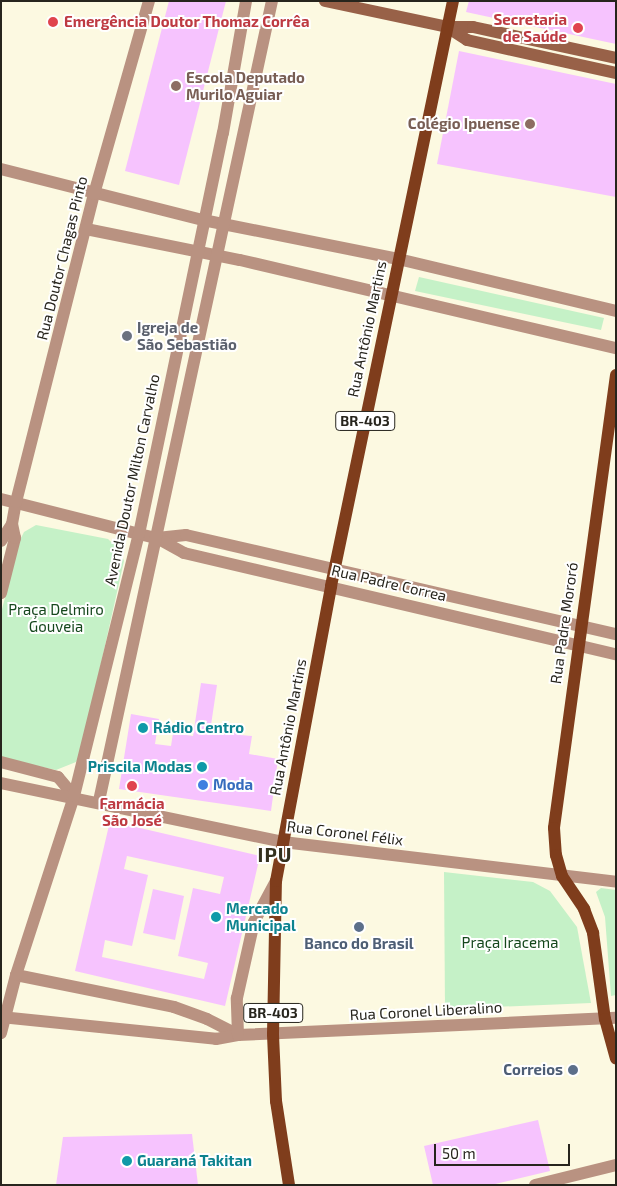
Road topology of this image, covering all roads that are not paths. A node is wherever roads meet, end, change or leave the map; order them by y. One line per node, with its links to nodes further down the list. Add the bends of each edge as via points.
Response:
1 (149, 1): 10 (street, Rua Doutor Chagas Pinto)
2 (246, 1): 11 (street, Avenida Doutor Milton Carvalho, via 223,133)
3 (272, 1): 12 (street)
4 (325, 1): 6 (street)
5 (453, 1): 6 (main road, Rua Antônio Martins / BR-403)
6 (447, 27): 7 (street, via 473,27); 8 (street, via 467,40); 16 (main road, Rua Antônio Martins / BR-403)
7 (616, 58)
8 (616, 73)
9 (1, 169): 10 (street)
10 (94, 194): 11 (street); 13 (street, Rua Doutor Chagas Pinto)
11 (203, 220): 12 (street); 14 (street, Avenida Doutor Milton Carvalho)
12 (223, 224): 15 (street); 16 (street)
13 (86, 229): 14 (street); 22 (street, Rua Doutor Chagas Pinto)
14 (196, 251): 15 (street); 24 (street, Avenida Doutor Milton Carvalho)
15 (216, 255): 17 (street); 25 (street)
16 (398, 259): 17 (main road, Rua Antônio Martins / BR-403); 18 (street)
17 (390, 297): 19 (street); 27 (main road, Rua Antônio Martins / BR-403)
18 (616, 312)
19 (616, 348)
20 (616, 375): 30 (main road, Rua Padre Mororó)
21 (1, 499): 22 (street, Rua Padre Correa)
22 (16, 502): 23 (street, Rua Doutor Chagas Pinto); 24 (street, Rua Padre Correa)
23 (12, 524): 26 (street, Rua Doutor Chagas Pinto); 29 (street, Rua Doutor Chagas Pinto, via 15,538)
24 (139, 534): 25 (street, Rua Padre Correa); 36 (street, Avenida Doutor Milton Carvalho)
25 (157, 538): 27 (street, Rua Padre Correa, via 186,535); 28 (street, Rua Padre Correa, via 184,553); 37 (street)
26 (1, 541)
27 (336, 568): 28 (main road, Rua Antônio Martins / BR-403); 30 (street, Rua Padre Correa)
28 (331, 586): 32 (street, Rua Padre Correa); 38 (main road, Rua Antônio Martins / BR-403)
29 (1, 593)
30 (580, 625): 31 (street, Rua Padre Correa); 32 (main road, Rua Padre Mororó)
31 (616, 634)
32 (577, 645): 33 (street, Rua Padre Correa); 39 (main road, Rua Padre Mororó, via 554,828)
33 (616, 654)
34 (1, 762): 36 (street, via 58,777)
35 (1, 784): 36 (street, Rua Coronel Félix)
36 (74, 796): 37 (street, Rua Coronel Félix); 42 (street, Avenida Doutor Milton Carvalho)
37 (99, 801): 38 (street, Rua Coronel Félix)
38 (283, 842): 39 (street, Rua Coronel Félix); 40 (main road, BR-403)
39 (562, 876): 41 (street, Rua Coronel Félix); 44 (main road, Rua Padre Mororó, via 584,909 593,933)
40 (276, 881): 46 (main road, BR-403); 47 (street, via 254,922 237,998)
41 (616, 882)
42 (16, 975): 43 (street, Avenida Doutor Milton Carvalho); 47 (street, Rua Coronel Liberalino, via 174,1007 208,1019)
43 (3, 1017): 45 (street); 47 (street, Rua Coronel Liberalino, via 216,1039)
44 (610, 1018): 46 (street, Rua Coronel Liberalino); 48 (main road, Rua Padre Mororó)
45 (1, 1033)
46 (273, 1034): 47 (street, Rua Coronel Liberalino); 50 (main road, BR-403, via 276,1101)
47 (238, 1035)
48 (616, 1059)
49 (616, 1164): 51 (street)
50 (289, 1185)
51 (535, 1185)

